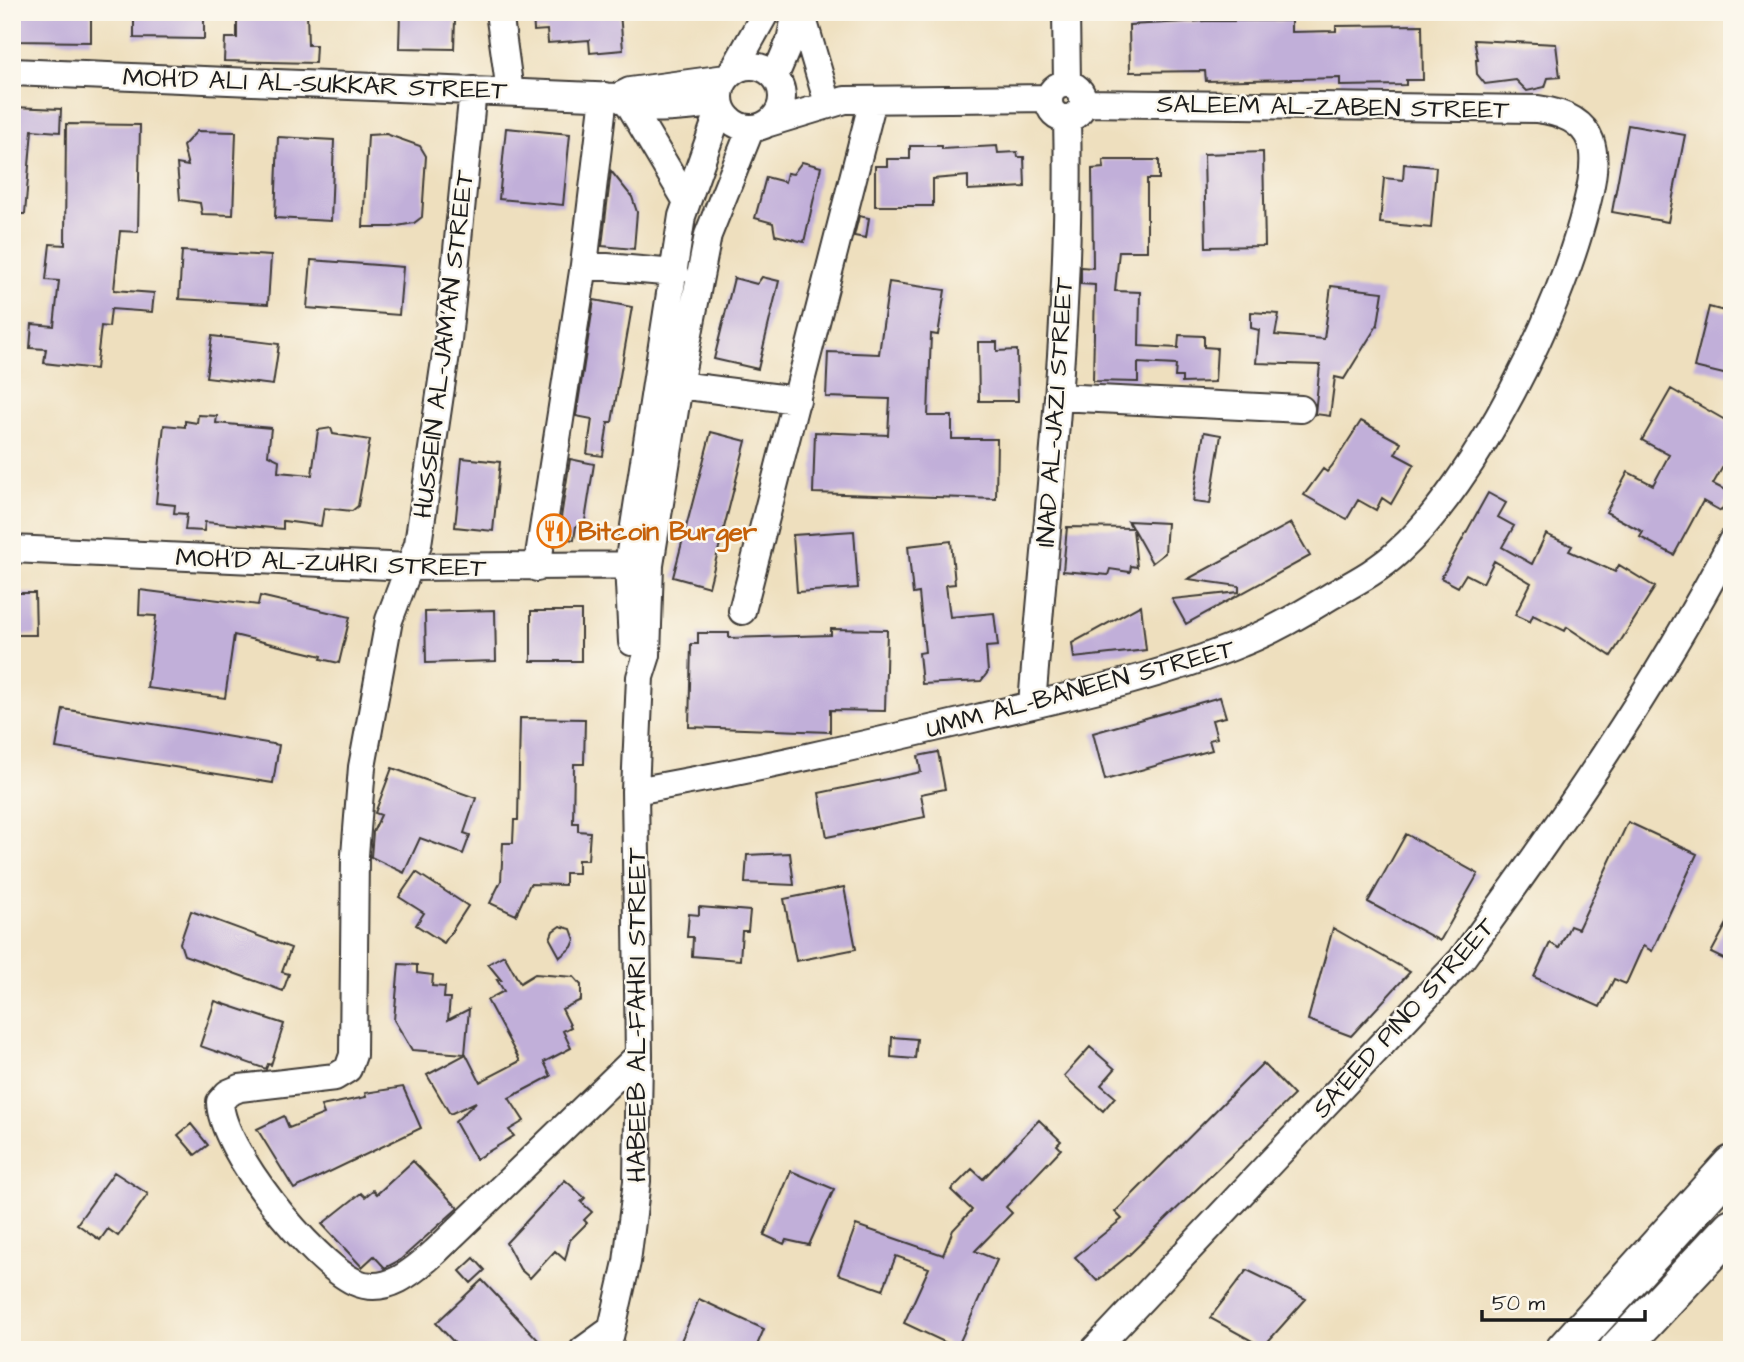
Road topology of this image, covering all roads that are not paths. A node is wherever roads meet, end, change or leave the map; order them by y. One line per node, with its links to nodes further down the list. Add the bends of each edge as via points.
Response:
1 (499, 12): 9 (street)
2 (766, 12): 8 (street, HABEEB AL-FAHRI STREET)
3 (798, 12): 6 (street); 10 (street)
4 (1066, 12): 13 (street, INAD AL-JAZI STREET)
5 (12, 72): 7 (street, MOH'D ALI AL-SUKKAR STREET)
6 (776, 78): 8 (street, via 760,66 741,67); 10 (street, SALEEM AL-ZABEN STREET); 15 (street, via 783,97 781,107)
7 (473, 90): 9 (street, MOH'D ALI AL-SUKKAR STREET); 26 (street, HUSSEIN AL-JAM'AN STREET, via 448,340 418,544)
8 (725, 90): 11 (street, MOH'D ALI AL-SUKKAR STREET, via 659,107); 15 (street, via 732,122); 16 (street, HABEEB AL-FAHRI STREET)
9 (510, 92): 11 (street, MOH'D ALI AL-SUKKAR STREET)
10 (835, 95): 12 (street, SALEEM AL-ZABEN STREET); 15 (street, SALEEM AL-ZABEN STREET)
11 (617, 99): 16 (street); 17 (street)
12 (873, 100): 13 (street, SALEEM AL-ZABEN STREET); 21 (street)
13 (1066, 101): 14 (street, SALEEM AL-ZABEN STREET, via 1536,108 1561,112); 20 (street, INAD AL-JAZI STREET, via 1067,206)
14 (1580, 122): 29 (street, UMM AL-BANEEN STREET, via 1593,153 1594,176 1564,276 1486,438 1463,474 1399,551 1328,598 1243,643)
15 (760, 126): 19 (street, HABEEB AL-FAHRI STREET, via 708,235)
16 (686, 200): 18 (street, HABEEB AL-FAHRI STREET)
17 (584, 265): 18 (street); 27 (street)
18 (675, 274): 25 (street, HABEEB AL-FAHRI STREET)
19 (679, 385): 21 (street); 25 (street, HABEEB AL-FAHRI STREET)
20 (1058, 397): 22 (street); 29 (street, INAD AL-JAZI STREET)
21 (797, 400): 28 (street)
22 (1301, 409)
23 (1732, 541): 36 (street, SA‘EED PINO STREET, via 1651,682 1461,960)
24 (12, 549): 26 (street, MOH'D AL-ZUHRI STREET)
25 (639, 565): 27 (street, MOH'D AL-ZUHRI STREET); 30 (street, HABEEB AL-FAHRI STREET, via 633,654 640,677)
26 (410, 567): 27 (street, MOH'D AL-ZUHRI STREET); 31 (street, HUSSEIN AL-JAM'AN STREET, via 389,620 362,767 355,855 353,1055 348,1069 335,1077 228,1093 220,1102 220,1116 240,1158 296,1231 355,1282 394,1282 435,1252)
27 (537, 568)
28 (742, 611)
29 (1032, 705): 30 (street, UMM AL-BANEEN STREET, via 798,761)
30 (635, 791): 31 (street, HABEEB AL-FAHRI STREET)
31 (639, 1055): 34 (street, HABEEB AL-FAHRI STREET, via 637,1181 627,1262)
32 (1732, 1165): 37 (highway)
33 (1728, 1241): 38 (highway)
34 (609, 1339): 35 (street)
35 (583, 1350)
36 (1094, 1350)
37 (1565, 1350)
38 (1618, 1350)

